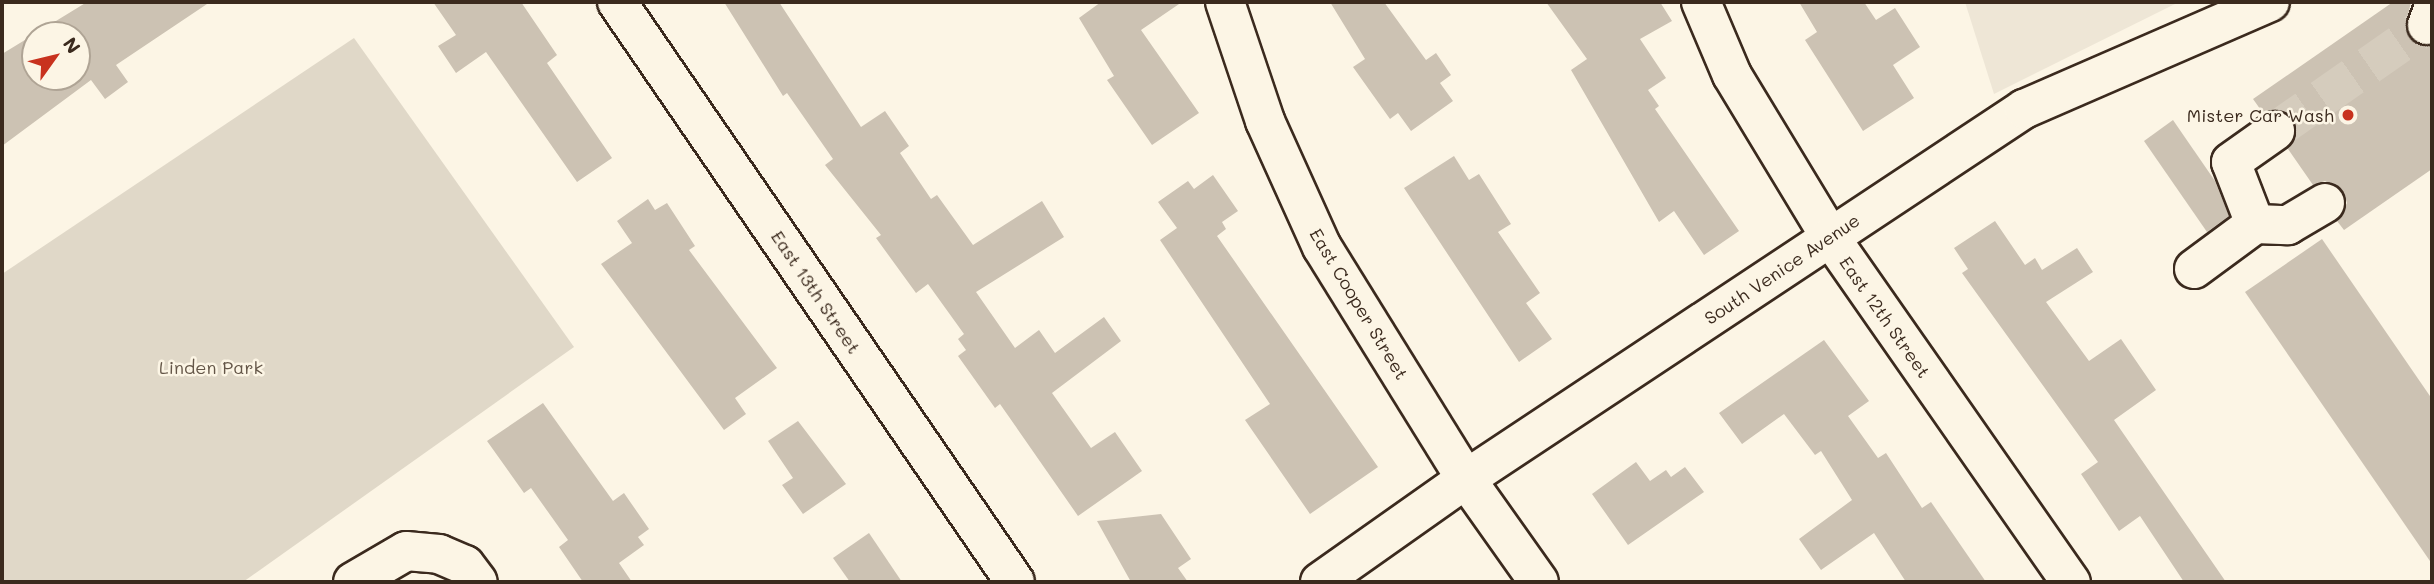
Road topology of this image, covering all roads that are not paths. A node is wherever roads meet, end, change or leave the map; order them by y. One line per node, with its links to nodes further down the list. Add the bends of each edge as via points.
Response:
1 (617, 2): 13 (street, East 13th Street)
2 (1225, 2): 10 (street, East Cooper Street, via 1265,121 1322,247)
3 (1701, 2): 8 (street, East 12th Street, via 1732,75)
4 (2270, 2): 8 (street, South Venice Avenue, via 2024,109)
5 (2275, 131): 7 (street, via 2231,162)
6 (2325, 203): 7 (street, via 2288,225)
7 (2255, 224): 9 (street)
8 (1830, 237): 10 (street, South Venice Avenue); 16 (street, East 12th Street)
9 (2194, 270)
10 (1466, 479): 14 (street, South Venice Avenue); 15 (street, East Cooper Street)
11 (353, 582): 12 (street, via 406,551 439,554 465,565)
12 (478, 582)
13 (1015, 582)
14 (1320, 582)
15 (1539, 582)
16 (2071, 582)

